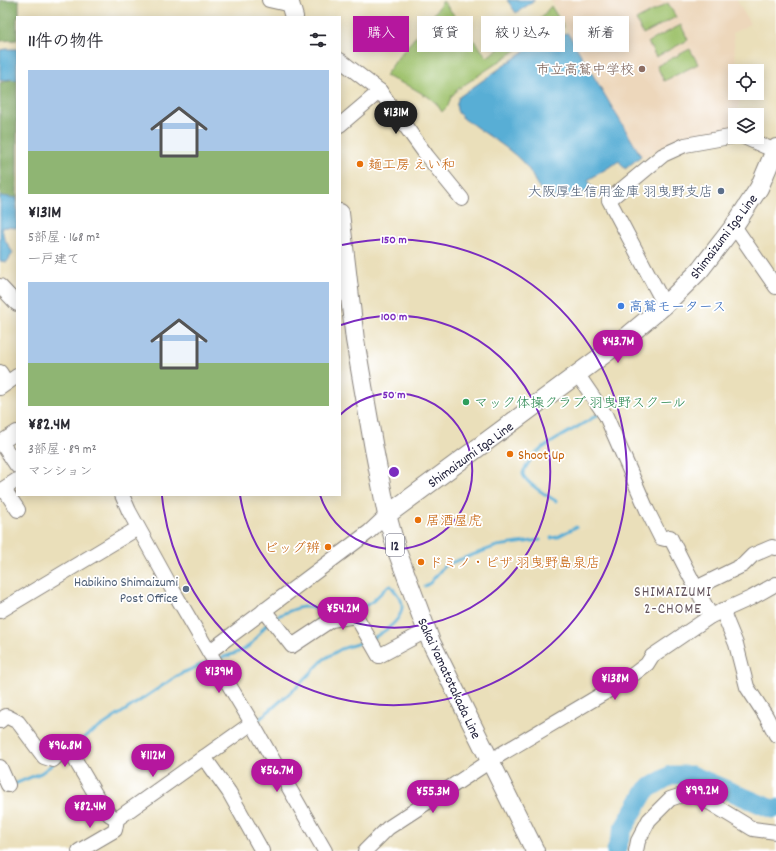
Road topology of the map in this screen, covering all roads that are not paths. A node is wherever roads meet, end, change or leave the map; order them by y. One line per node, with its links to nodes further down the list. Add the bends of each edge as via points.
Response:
1 (269, 0): 2 (street)
2 (291, 7)
3 (341, 61): 4 (street)
4 (380, 91): 5 (street); 9 (street)
5 (341, 124)
6 (728, 137): 15 (street, via 685,145 663,155 609,200)
7 (763, 144): 8 (street)
8 (776, 149): 11 (main road, Shimaizumi Iga Line, via 759,188)
9 (462, 199)
10 (341, 221): 24 (main road, Sakai Yamatotakada Line / 12, via 355,340)
11 (734, 226): 12 (street); 15 (main road, Shimaizumi Iga Line, via 700,270)
12 (776, 287)
13 (2, 291): 14 (street)
14 (16, 303)
15 (666, 304): 16 (main road, Shimaizumi Iga Line)
16 (578, 374): 24 (main road, Shimaizumi Iga Line); 28 (street, via 606,416 661,538 670,537)
17 (16, 433): 18 (street)
18 (1, 442): 19 (street)
19 (16, 464)
20 (16, 481): 21 (street)
21 (2, 490): 23 (street)
22 (122, 496): 25 (street)
23 (18, 510)
24 (387, 515): 29 (street, via 369,532); 32 (main road, Sakai Yamatotakada Line / 12)
25 (138, 528): 30 (street); 33 (street)
26 (776, 548): 28 (street, via 772,547 753,555 743,565)
27 (776, 584): 31 (street)
28 (696, 588): 31 (street)
29 (264, 610): 32 (street, via 292,646 331,620 356,616 379,656); 33 (street)
30 (0, 611)
31 (717, 613): 36 (street, via 736,644 747,687); 38 (street, via 652,656 647,664 626,680)
32 (426, 631): 38 (main road, Sakai Yamatotakada Line / 12)
33 (208, 652): 35 (street)
34 (0, 720): 41 (street, via 6,716 18,722 44,757 54,760 62,751 70,751 104,809)
35 (252, 723): 37 (street); 45 (street)
36 (776, 735)
37 (204, 757): 41 (street); 44 (street, via 229,792)
38 (490, 761): 46 (street, via 388,828); 47 (main road, Sakai Yamatotakada Line / 12)
39 (0, 767): 40 (street)
40 (8, 785)
41 (117, 819): 43 (street, via 114,830)
42 (776, 832): 48 (street, via 753,829 702,798 685,794 670,799 649,820 638,841)
43 (79, 851)
44 (262, 851)
45 (325, 851)
46 (365, 851)
47 (535, 851)
48 (636, 851)

